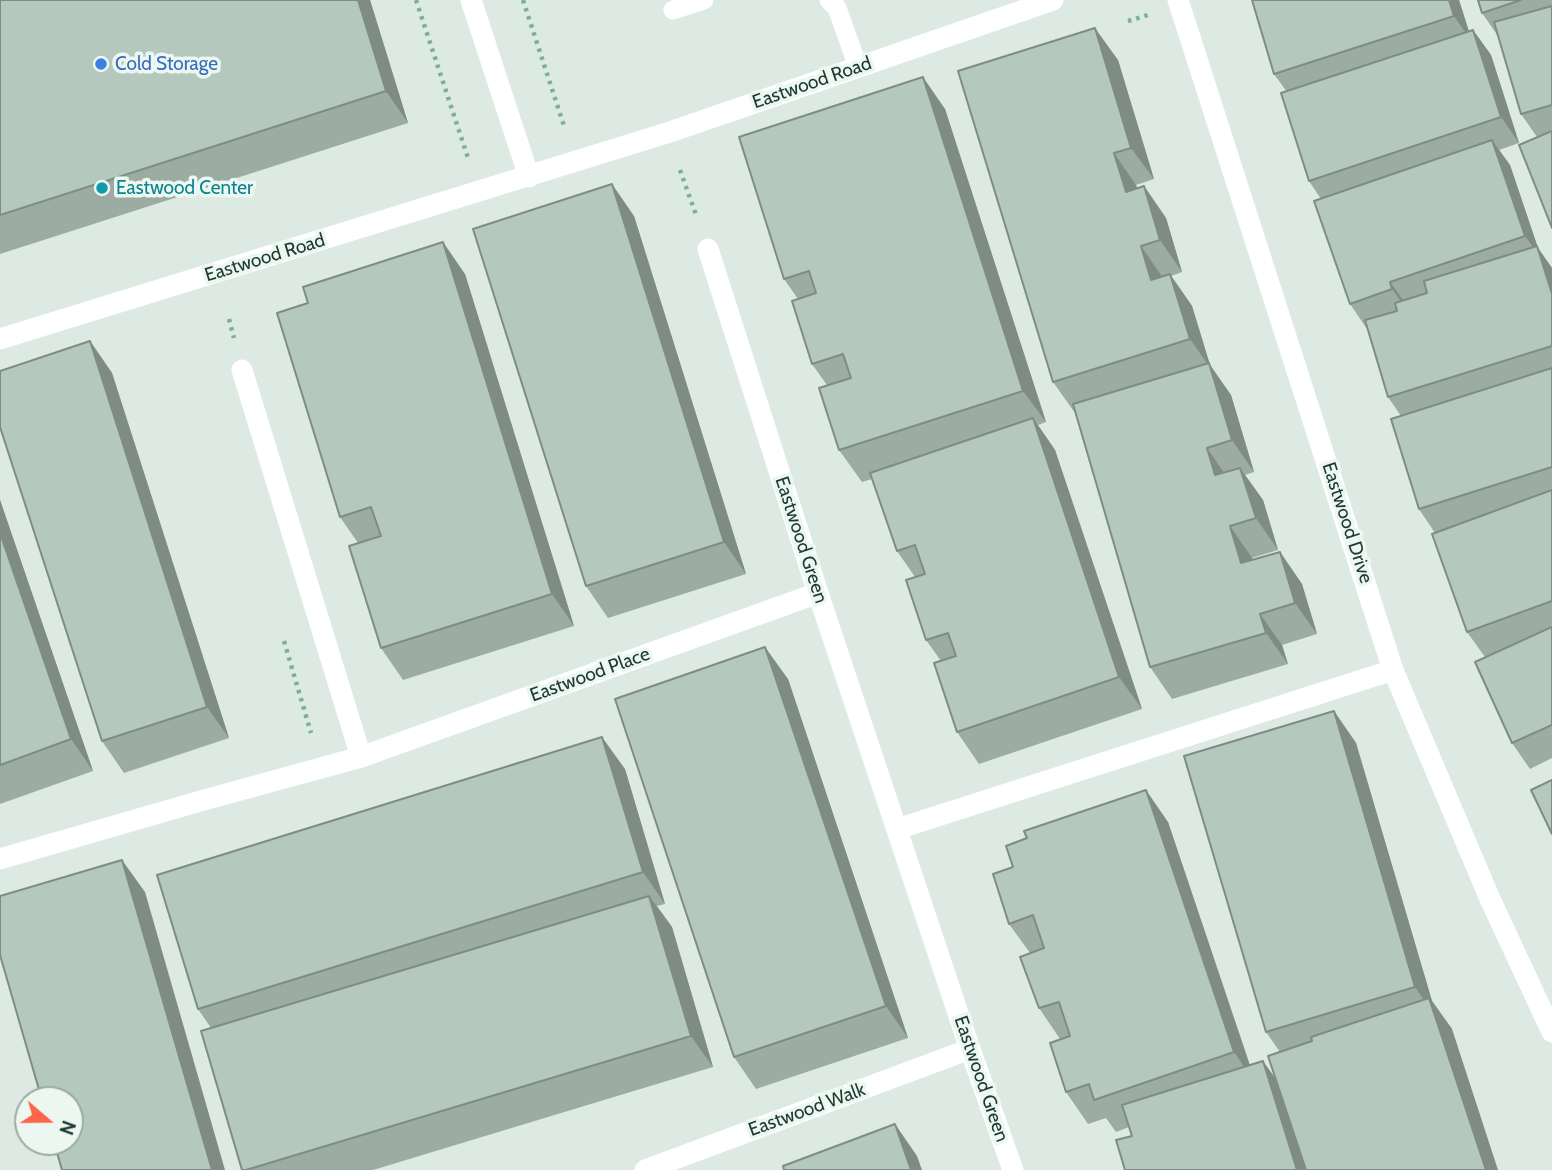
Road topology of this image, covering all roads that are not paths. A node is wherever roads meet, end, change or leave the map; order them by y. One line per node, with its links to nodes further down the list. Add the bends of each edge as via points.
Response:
1 (471, 0): 9 (street)
2 (704, 0): 7 (lane)
3 (829, 0): 8 (lane, via 837,8)
4 (1054, 0): 6 (street, Eastwood Road)
5 (1178, 0): 14 (street, Eastwood Drive)
6 (1016, 6): 8 (street, Eastwood Road)
7 (673, 10)
8 (858, 67): 9 (street, Eastwood Road)
9 (529, 177): 11 (street, Eastwood Road)
10 (708, 249): 13 (street, Eastwood Green)
11 (0, 339)
12 (242, 370): 15 (street)
13 (818, 593): 15 (street, Eastwood Place); 16 (street, Eastwood Green)
14 (1393, 670): 16 (street); 18 (street, Eastwood Drive)
15 (361, 757): 17 (street, Eastwood Place)
16 (897, 829): 19 (street, Eastwood Green)
17 (0, 859)
18 (1552, 1032)
19 (970, 1049): 20 (street, Eastwood Walk); 21 (street, Eastwood Green)
20 (645, 1170)
21 (1013, 1170)

